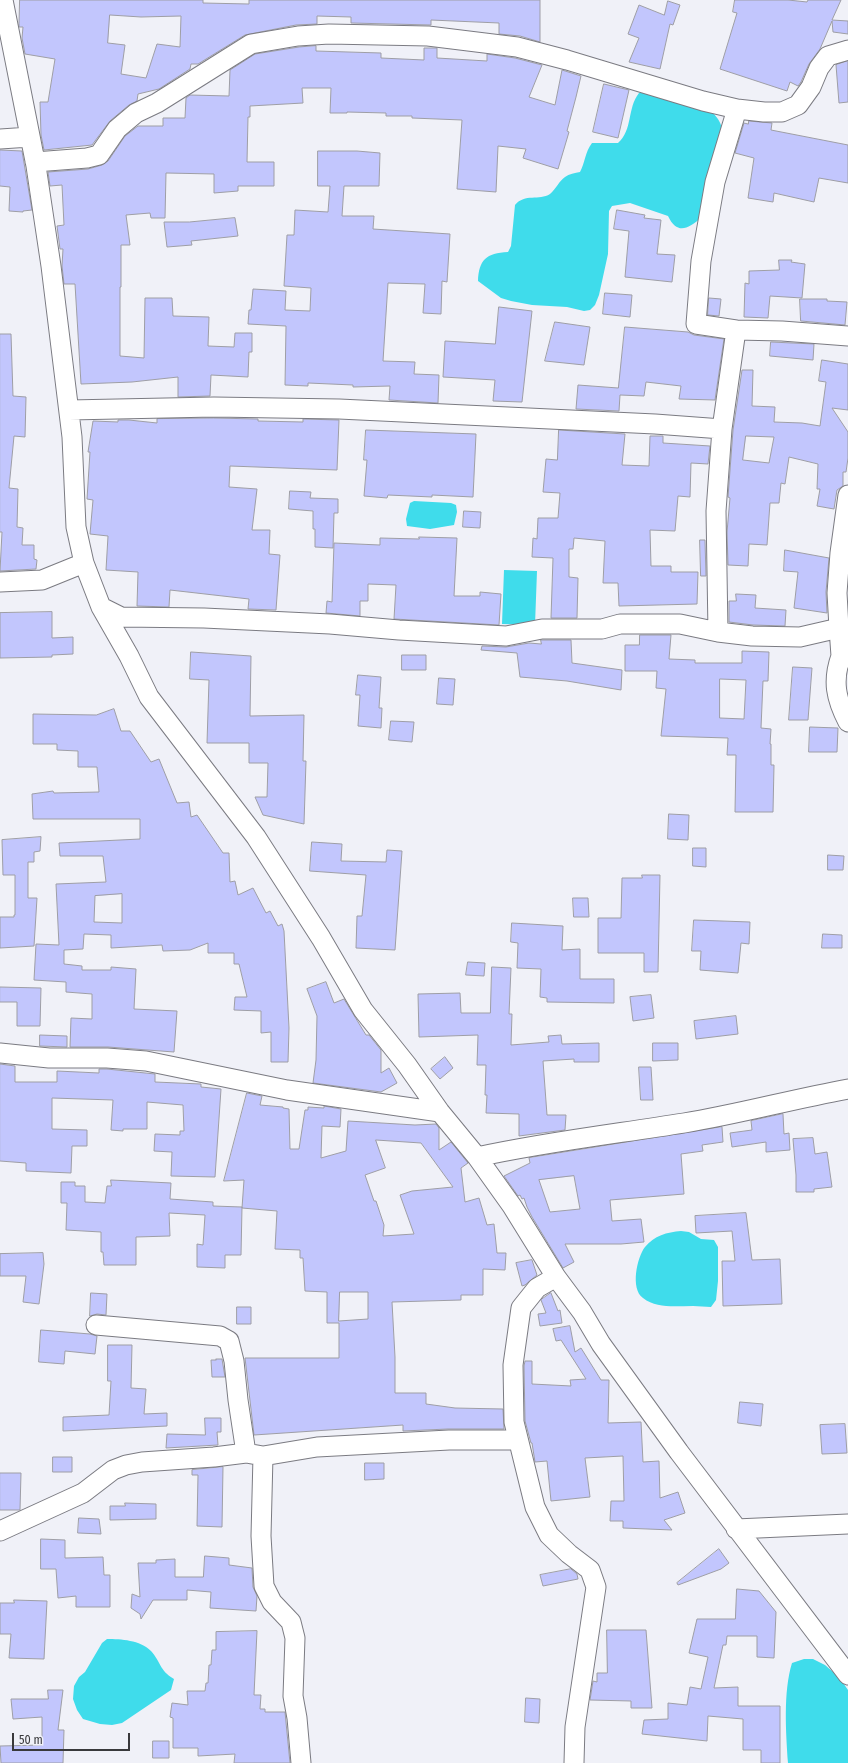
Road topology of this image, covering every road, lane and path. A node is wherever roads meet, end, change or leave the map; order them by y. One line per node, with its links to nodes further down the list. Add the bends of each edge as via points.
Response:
1 (3, 0): 4 (street)
2 (848, 50): 3 (street, via 828,56 798,105 782,112)
3 (737, 109): 6 (street, via 518,47 428,36 298,36 251,44 157,103 136,113 117,129 99,155); 7 (street, via 714,190 701,261 696,324)
4 (30, 137): 5 (street); 6 (street)
5 (0, 139)
6 (35, 162): 9 (street)
7 (736, 330): 8 (street); 10 (street)
8 (848, 336)
9 (69, 410): 10 (street, via 214,407 339,409); 12 (street, via 76,526)
10 (722, 429): 16 (street, via 716,511)
11 (848, 495): 15 (street, via 837,594)
12 (84, 563): 13 (street, via 42,580); 14 (street)
13 (0, 582)
14 (101, 607): 16 (street, via 121,617 330,624 506,636 542,629 602,629 620,624 680,624); 21 (street, via 130,656 149,697 256,837 321,938 363,1010)
15 (839, 628): 16 (street, via 800,637); 17 (street)
16 (718, 632)
17 (844, 657): 18 (street, via 838,665 836,689 839,704)
18 (848, 722)
19 (0, 1053): 21 (street, via 49,1058 146,1061 287,1090)
20 (848, 1089): 22 (street, via 724,1116 550,1142)
21 (440, 1112): 22 (street)
22 (477, 1157): 23 (street, via 512,1206)
23 (556, 1277): 25 (street, via 537,1288 521,1308 512,1385 514,1422); 28 (street, via 644,1405)
24 (96, 1325): 26 (street, via 220,1336 229,1341 238,1400)
25 (518, 1440): 26 (street, via 449,1440 317,1447); 32 (street, via 536,1507 549,1535 590,1570 596,1587 575,1727)
26 (254, 1455): 29 (street, via 126,1465 113,1470 83,1493); 31 (street, via 264,1586 272,1602 291,1622 295,1638 293,1696)
27 (848, 1524): 28 (street)
28 (736, 1529): 30 (street)
29 (0, 1530)
30 (848, 1675)
31 (301, 1763)
32 (574, 1763)

